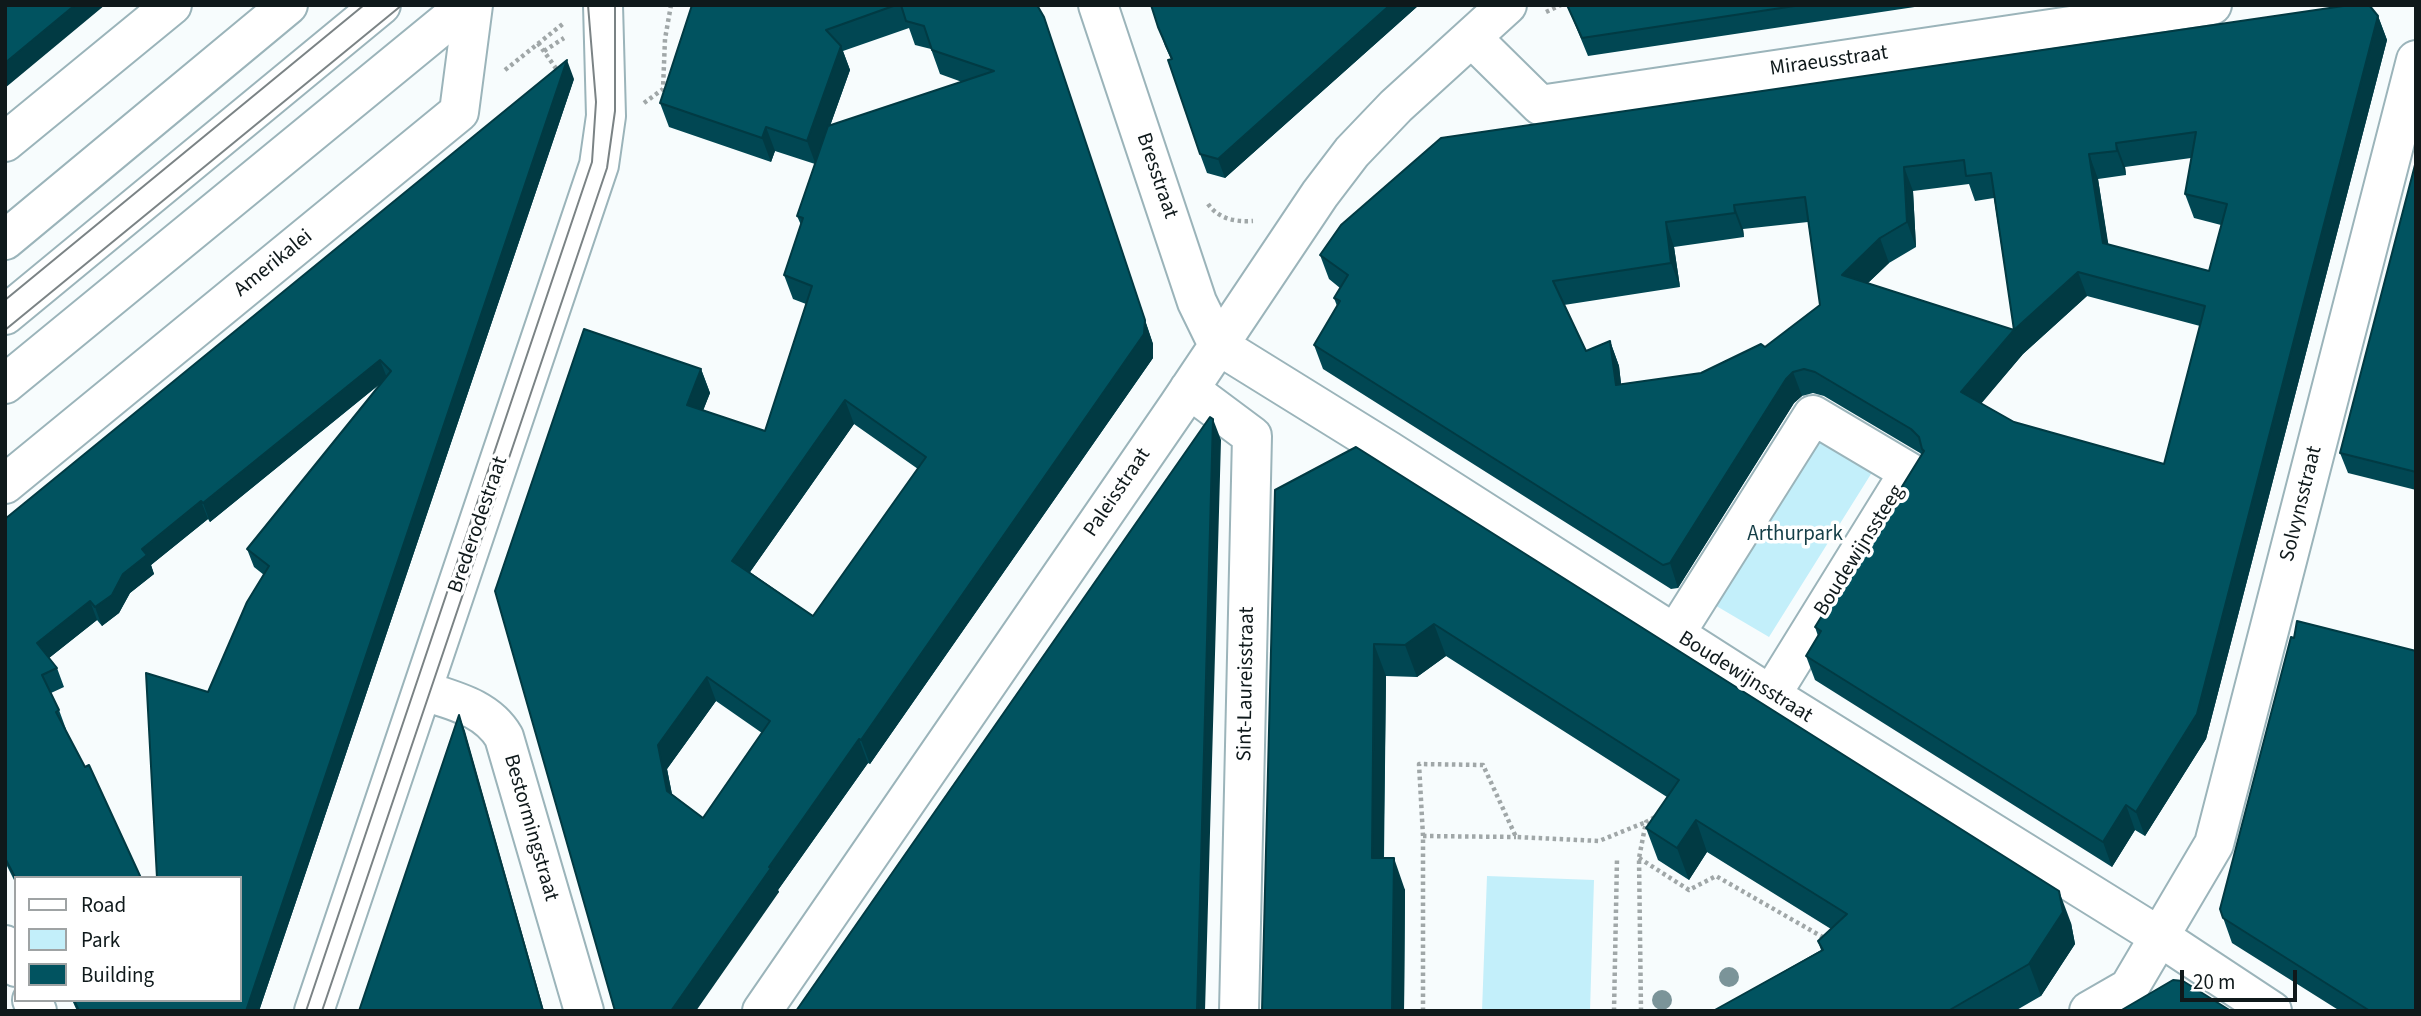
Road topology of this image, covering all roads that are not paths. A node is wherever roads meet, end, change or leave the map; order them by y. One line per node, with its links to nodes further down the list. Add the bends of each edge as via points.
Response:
1 (172, 5): 12 (street)
2 (288, 5): 13 (street)
3 (381, 5): 14 (street)
4 (467, 5): 16 (street)
5 (473, 5): 18 (street, Amerikalei, via 459,112)
6 (1098, 5): 15 (street, Bresstraat, via 1197,302)
7 (1507, 5): 10 (street, Paleisstraat)
8 (2212, 5): 10 (street, Miraeusstraat, via 1540,105)
9 (595, 14): 20 (street, Brederodestraat, via 606,116 599,165)
10 (1472, 38): 15 (street, Paleisstraat, via 1352,152)
11 (2416, 60): 22 (street, Solvynsstraat, via 2214,844)
12 (5, 142)
13 (5, 240)
14 (5, 315)
15 (1218, 345): 17 (street, Paleisstraat); 19 (street, Boudewijnsstraat)
16 (5, 384)
17 (1189, 389): 27 (street, Paleisstraat); 28 (street, Sint-Laureisstraat, via 1252,436)
18 (5, 484)
19 (1675, 635): 21 (street, Boudewijnsstraat); 21 (street, Boudewijnssteeg, via 1813,415 1909,472)
20 (424, 691): 25 (street, Brederodestraat); 26 (street, Bestormingstraat, via 488,717 504,737)
21 (1771, 695): 22 (street, Boudewijnsstraat)
22 (2160, 937): 29 (street, Solvynsstraat, via 2129,988); 30 (street, Boudewijnsstraat)
23 (5, 945): 24 (street)
24 (14, 963)
25 (314, 1011)
26 (584, 1011)
27 (762, 1011)
28 (1239, 1011)
29 (2089, 1011)
30 (2272, 1011)

